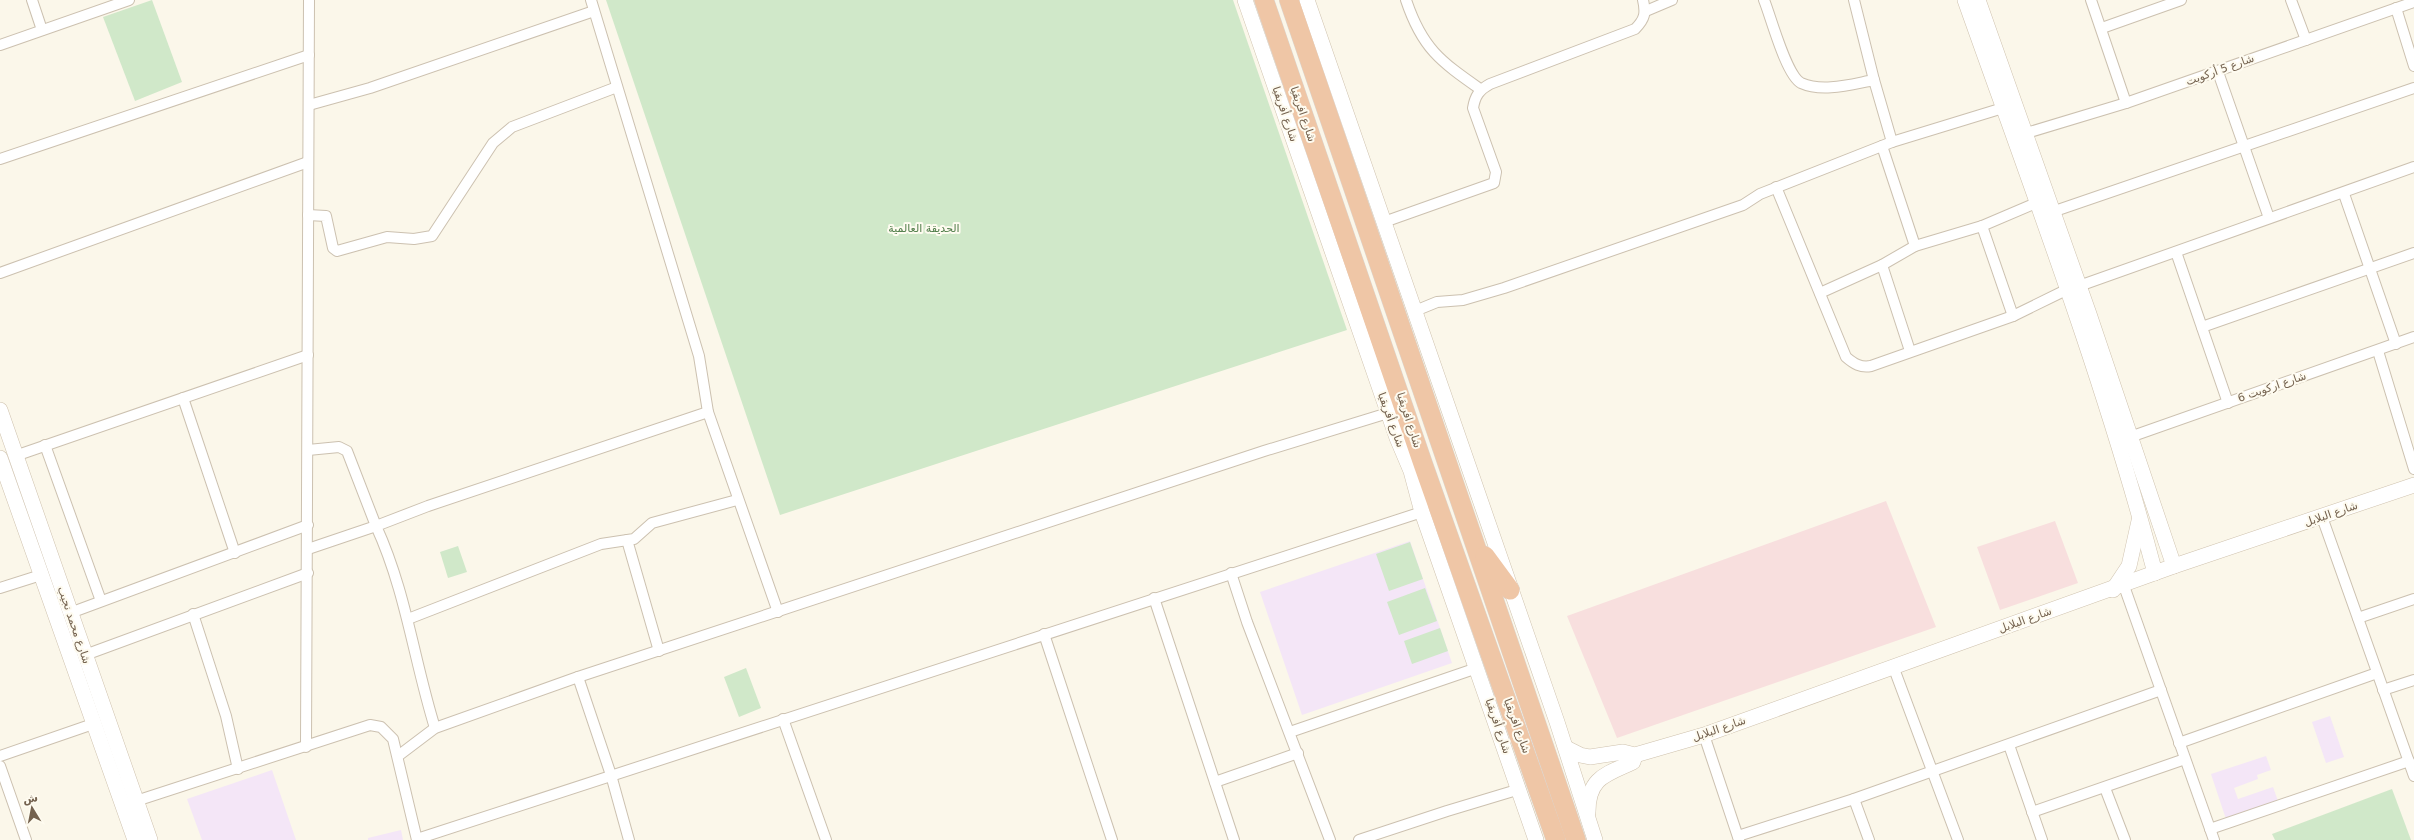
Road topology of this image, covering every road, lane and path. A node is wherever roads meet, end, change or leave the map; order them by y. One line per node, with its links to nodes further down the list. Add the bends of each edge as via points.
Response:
1 (32, 0): 23 (street)
2 (129, 0): 23 (street)
3 (309, 0): 26 (street)
4 (591, 0): 20 (street)
5 (1245, 0): 75 (street, شارع أفريقيا)
6 (1264, 0): 47 (highway, شارع افريقيا)
7 (1406, 0): 32 (street, via 1418,31 1430,50)
8 (1643, 0): 21 (street)
9 (1672, 0): 21 (street)
10 (1764, 0): 29 (street, via 1780,47 1794,76 1800,82 1822,87)
11 (1854, 0): 29 (street)
12 (1965, 0): 35 (street)
13 (1978, 0): 36 (street)
14 (2092, 0): 22 (street)
15 (2181, 0): 22 (street)
16 (2291, 0): 24 (street)
17 (1294, 1): 44 (highway, شارع افريقيا); 51 (street)
18 (2414, 2): 19 (street, شارع 5 أركويت)
19 (2396, 8): 24 (street, شارع 5 أركويت); 27 (street)
20 (594, 11): 30 (street); 34 (street, via 370,88)
21 (1646, 11): 32 (street, via 1643,21 1635,29)
22 (2102, 28): 33 (street)
23 (42, 30): 25 (street)
24 (2306, 40): 28 (street, شارع 5 أركويت)
25 (0, 45)
26 (309, 55): 34 (street); 40 (street)
27 (2414, 66)
28 (2218, 72): 33 (street, شارع 5 أركويت); 39 (street)
29 (1874, 80): 37 (street)
30 (617, 87): 49 (street, via 512,127 503,133 493,143 432,236 414,239 387,237 336,251 333,248 326,216); 73 (street, via 699,356)
31 (2414, 88): 39 (street)
32 (1480, 89): 51 (street, via 1474,99 1473,108 1496,172 1494,182)
33 (2126, 103): 36 (street, شارع 5 أركويت)
34 (309, 105): 41 (street)
35 (2003, 108): 36 (street); 37 (street)
36 (2020, 136): 46 (street); 48 (street)
37 (1892, 142): 38 (street)
38 (1882, 146): 43 (street); 55 (street)
39 (2244, 146): 48 (street); 50 (street)
40 (0, 159)
41 (308, 162): 49 (street); 60 (street)
42 (2414, 167): 45 (street)
43 (1776, 187): 62 (street); 63 (street, via 1743,205 1609,252 1504,288 1462,300 1437,302)
44 (1355, 192): 47 (highway); 53 (highway, شارع افريقيا)
45 (2344, 194): 50 (street); 59 (street)
46 (2036, 203): 52 (street); 61 (street)
47 (1337, 212): 54 (highway, شارع افريقيا)
48 (2052, 212): 61 (street)
49 (308, 215): 70 (street)
50 (2269, 218): 56 (street)
51 (1384, 222): 63 (street)
52 (1982, 226): 55 (street); 64 (street)
53 (1366, 229): 54 (highway); 91 (highway, شارع افريقيا)
54 (1346, 239): 81 (highway, شارع افريقيا)
55 (1915, 246): 58 (street)
56 (2176, 252): 61 (street); 65 (street)
57 (2414, 253): 59 (street)
58 (1882, 265): 62 (street); 68 (street)
59 (2370, 270): 65 (street); 67 (street)
60 (0, 274)
61 (2072, 288): 64 (street); 76 (street); 87 (street)
62 (1820, 294): 68 (street, via 1846,357 1854,364 1871,366)
63 (1415, 311): 101 (street)
64 (2013, 316): 68 (street)
65 (2202, 327): 72 (street)
66 (2414, 337): 67 (street, شارع اركويت 6)
67 (2396, 344): 69 (street, شارع اركويت 6)
68 (1910, 351)
69 (2378, 351): 72 (street, شارع اركويت 6); 82 (street)
70 (308, 355): 71 (street); 78 (street)
71 (183, 398): 77 (street); 93 (street)
72 (2228, 402): 76 (street, شارع اركويت 6)
73 (708, 412): 84 (street); 89 (street)
74 (1, 413): 79 (street, شارع محمد نجيب)
75 (1388, 413): 81 (street, شارع أفريقيا); 105 (street, via 1264,451)
76 (2130, 437): 94 (street)
77 (45, 445): 79 (street); 104 (street)
78 (308, 450): 88 (street); 89 (street, via 339,447 347,451)
79 (15, 456): 106 (street, شارع محمد نجيب)
80 (0, 458): 98 (street, شارع محمد نجيب)
81 (1417, 468): 85 (street, شارع أفريقيا); 160 (highway, شارع افريقيا)
82 (2414, 469)
83 (2414, 485): 86 (street, شارع البلابل)
84 (738, 500): 90 (street, via 652,523 634,538); 105 (street)
85 (1422, 512): 95 (street); 114 (street, شارع أفريقيا)
86 (2322, 517): 94 (street, شارع البلابل); 108 (street)
87 (2140, 518): 97 (street); 100 (street, via 2129,566)
88 (308, 525): 92 (street); 93 (street)
89 (376, 526): 92 (street); 109 (street, via 389,556)
90 (627, 540): 109 (street, via 601,544); 111 (street)
91 (1474, 542): 101 (highway); 161 (highway, شارع افريقيا)
92 (308, 549): 96 (street)
93 (235, 553): 104 (street)
94 (2174, 566): 97 (street, شارع البلابل)
95 (1231, 572): 102 (street); 123 (street, via 1247,622)
96 (308, 573): 107 (street); 127 (street)
97 (2155, 573): 100 (street, شارع البلابل)
98 (41, 575): 99 (street); 121 (street, شارع محمد نجيب)
99 (0, 588)
100 (2119, 588): 113 (street, شارع البلابل); 118 (street)
101 (1510, 590): 128 (street)
102 (1154, 598): 110 (street); 140 (street)
103 (2414, 599): 108 (street)
104 (101, 601): 106 (street)
105 (778, 612): 111 (street)
106 (70, 613): 112 (street, شارع محمد نجيب)
107 (193, 614): 112 (street); 136 (street, via 226,716)
108 (2358, 618): 115 (street)
109 (408, 619): 122 (street, via 425,697)
110 (1044, 634): 120 (street); 155 (street)
111 (659, 651): 116 (street)
112 (85, 655): 144 (street, شارع محمد نجيب)
113 (1893, 666): 124 (street, شارع البلابل); 137 (street)
114 (1478, 668): 123 (street); 142 (street, شارع أفريقيا)
115 (2377, 672): 119 (street); 125 (street)
116 (578, 678): 122 (street); 138 (street)
117 (2414, 680): 119 (street)
118 (2161, 690): 125 (street); 126 (street)
119 (2383, 690): 134 (street)
120 (783, 719): 138 (street); 154 (street)
121 (93, 724): 131 (street); 151 (street, شارع محمد نجيب)
122 (435, 728): 132 (street)
123 (1290, 732): 129 (street)
124 (1704, 735): 130 (street, شارع البلابل); 148 (street)
125 (2179, 743): 133 (street)
126 (2009, 745): 137 (street); 145 (street)
127 (306, 747): 132 (street, via 370,725 381,727 387,732); 136 (street)
128 (1566, 748): 130 (street, شارع البلابل, via 1590,757 1623,752); 146 (street)
129 (1298, 753): 140 (street); 157 (street)
130 (1635, 755): 146 (street, شارع البلابل, via 1633,762 1609,771 1596,784 1588,803)
131 (0, 756)
132 (398, 756): 149 (street)
133 (2185, 759): 141 (street); 147 (street)
134 (2409, 761): 139 (street); 147 (street)
135 (0, 766): 150 (street)
136 (238, 769): 144 (street)
137 (1933, 770): 143 (street); 164 (street)
138 (611, 775): 149 (street); 153 (street)
139 (2414, 776)
140 (1215, 782): 156 (street)
141 (2105, 788): 145 (street); 166 (street)
142 (1520, 789): 158 (street); 159 (street, شارع أفريقيا)
143 (1854, 799): 148 (street); 163 (street)
144 (136, 801): 152 (street, شارع محمد نجيب)
145 (2032, 812): 165 (street)
146 (1588, 817): 162 (street)
147 (2210, 829): 167 (street)
148 (1738, 838)
149 (417, 839)
150 (26, 840)
151 (135, 840)
152 (150, 840)
153 (629, 840)
154 (826, 840)
155 (1112, 840)
156 (1234, 840)
157 (1330, 840)
158 (1359, 840)
159 (1536, 840)
160 (1556, 840)
161 (1576, 840)
162 (1595, 840)
163 (1869, 840)
164 (1958, 840)
165 (2042, 840)
166 (2125, 840)
167 (2214, 840)

